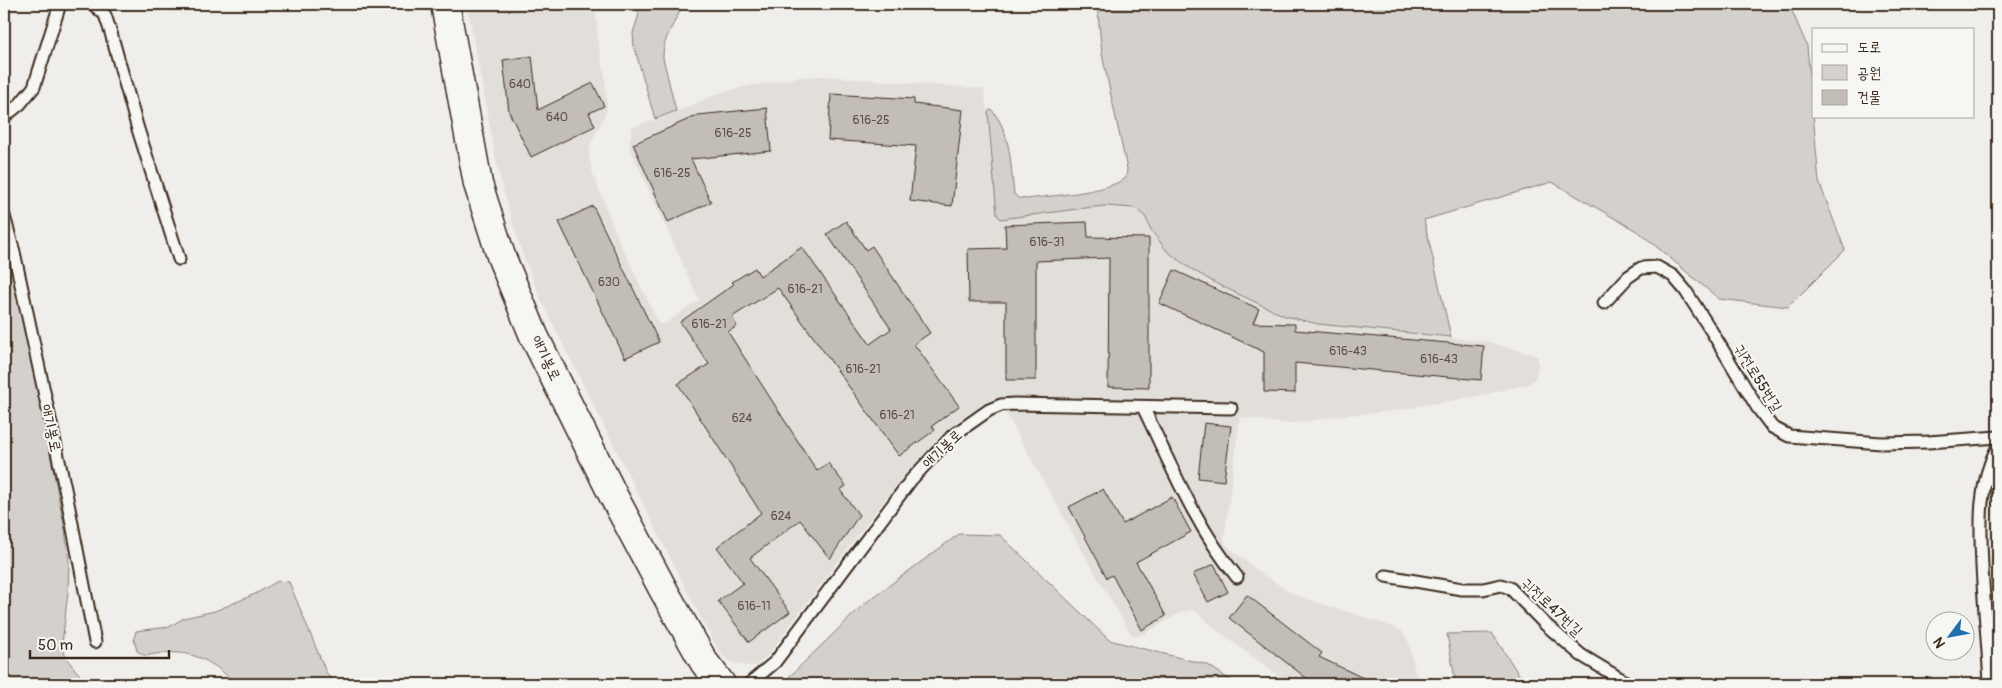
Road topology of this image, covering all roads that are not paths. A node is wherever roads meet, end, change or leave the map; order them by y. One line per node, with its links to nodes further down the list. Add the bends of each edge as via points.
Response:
1 (60, 4): 4 (lane, via 34,87)
2 (93, 4): 6 (lane, via 105,15)
3 (445, 4): 15 (main road, 애기봉로, via 478,184 501,256 534,336 614,497 704,662)
4 (4, 117)
5 (4, 216): 14 (lane, 애기봉로, via 67,498)
6 (179, 259)
7 (1604, 303): 10 (lane, 귀전로55번길, via 1641,268 1656,267 1673,276 1712,332 1757,407 1772,427 1789,436 1880,443)
8 (1143, 407): 9 (lane, 애기봉로); 13 (lane, via 1203,528); 16 (lane, 애기봉로, via 1014,404 988,410 952,436 911,480 775,662)
9 (1231, 408)
10 (1998, 437)
11 (1998, 446): 18 (lane, via 1982,494 1980,521)
12 (1386, 576): 17 (lane, 귀전로47번길, via 1462,589 1501,585 1510,588 1545,624 1581,654)
13 (1237, 577)
14 (95, 642)
15 (721, 684)
16 (749, 684)
17 (1629, 684)
18 (1990, 684)

